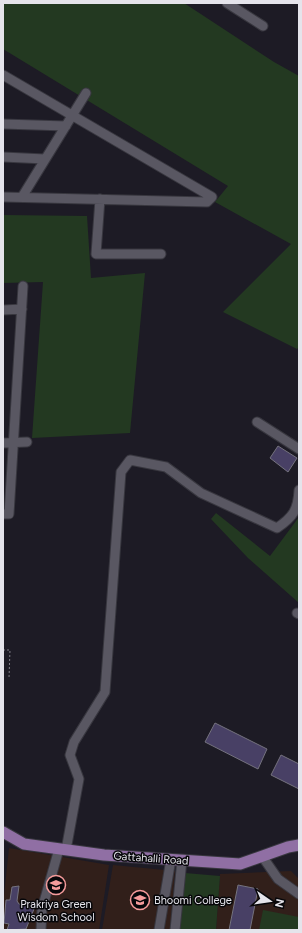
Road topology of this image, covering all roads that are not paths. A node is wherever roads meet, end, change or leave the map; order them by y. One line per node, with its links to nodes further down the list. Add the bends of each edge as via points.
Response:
1 (227, 3): 2 (street)
2 (263, 26)
3 (3, 76): 5 (street)
4 (86, 93): 5 (street)
5 (72, 116): 7 (street); 12 (street, via 212,198 207,202)
6 (3, 124): 7 (street)
7 (66, 126): 9 (street)
8 (3, 157): 9 (street)
9 (45, 159): 11 (street)
10 (3, 197): 11 (street)
11 (22, 197): 12 (street)
12 (100, 199): 13 (street, via 96,254)
13 (161, 254)
14 (23, 286): 15 (street)
15 (22, 309): 16 (street); 18 (street)
16 (3, 310)
17 (256, 422): 21 (street)
18 (13, 442): 19 (street); 20 (street); 23 (street, via 9,514)
19 (27, 442)
20 (3, 443)
21 (299, 449)
22 (299, 490): 26 (street, via 298,506 288,520 276,528 201,493 166,466 130,460 121,472 105,692 74,742 70,755 79,779)
23 (3, 514)
24 (3, 832): 26 (main road, Gattahalli Road, via 24,844)
25 (299, 846): 27 (main road, Gattahalli Road)
26 (63, 849): 28 (main road, Gattahalli Road); 30 (street, via 42,909)
27 (262, 856): 28 (main road, Gattahalli Road, via 240,864); 29 (street, via 278,879)
28 (176, 860): 31 (street); 32 (street)
29 (299, 894)
30 (40, 930)
31 (159, 930)
32 (175, 930)

